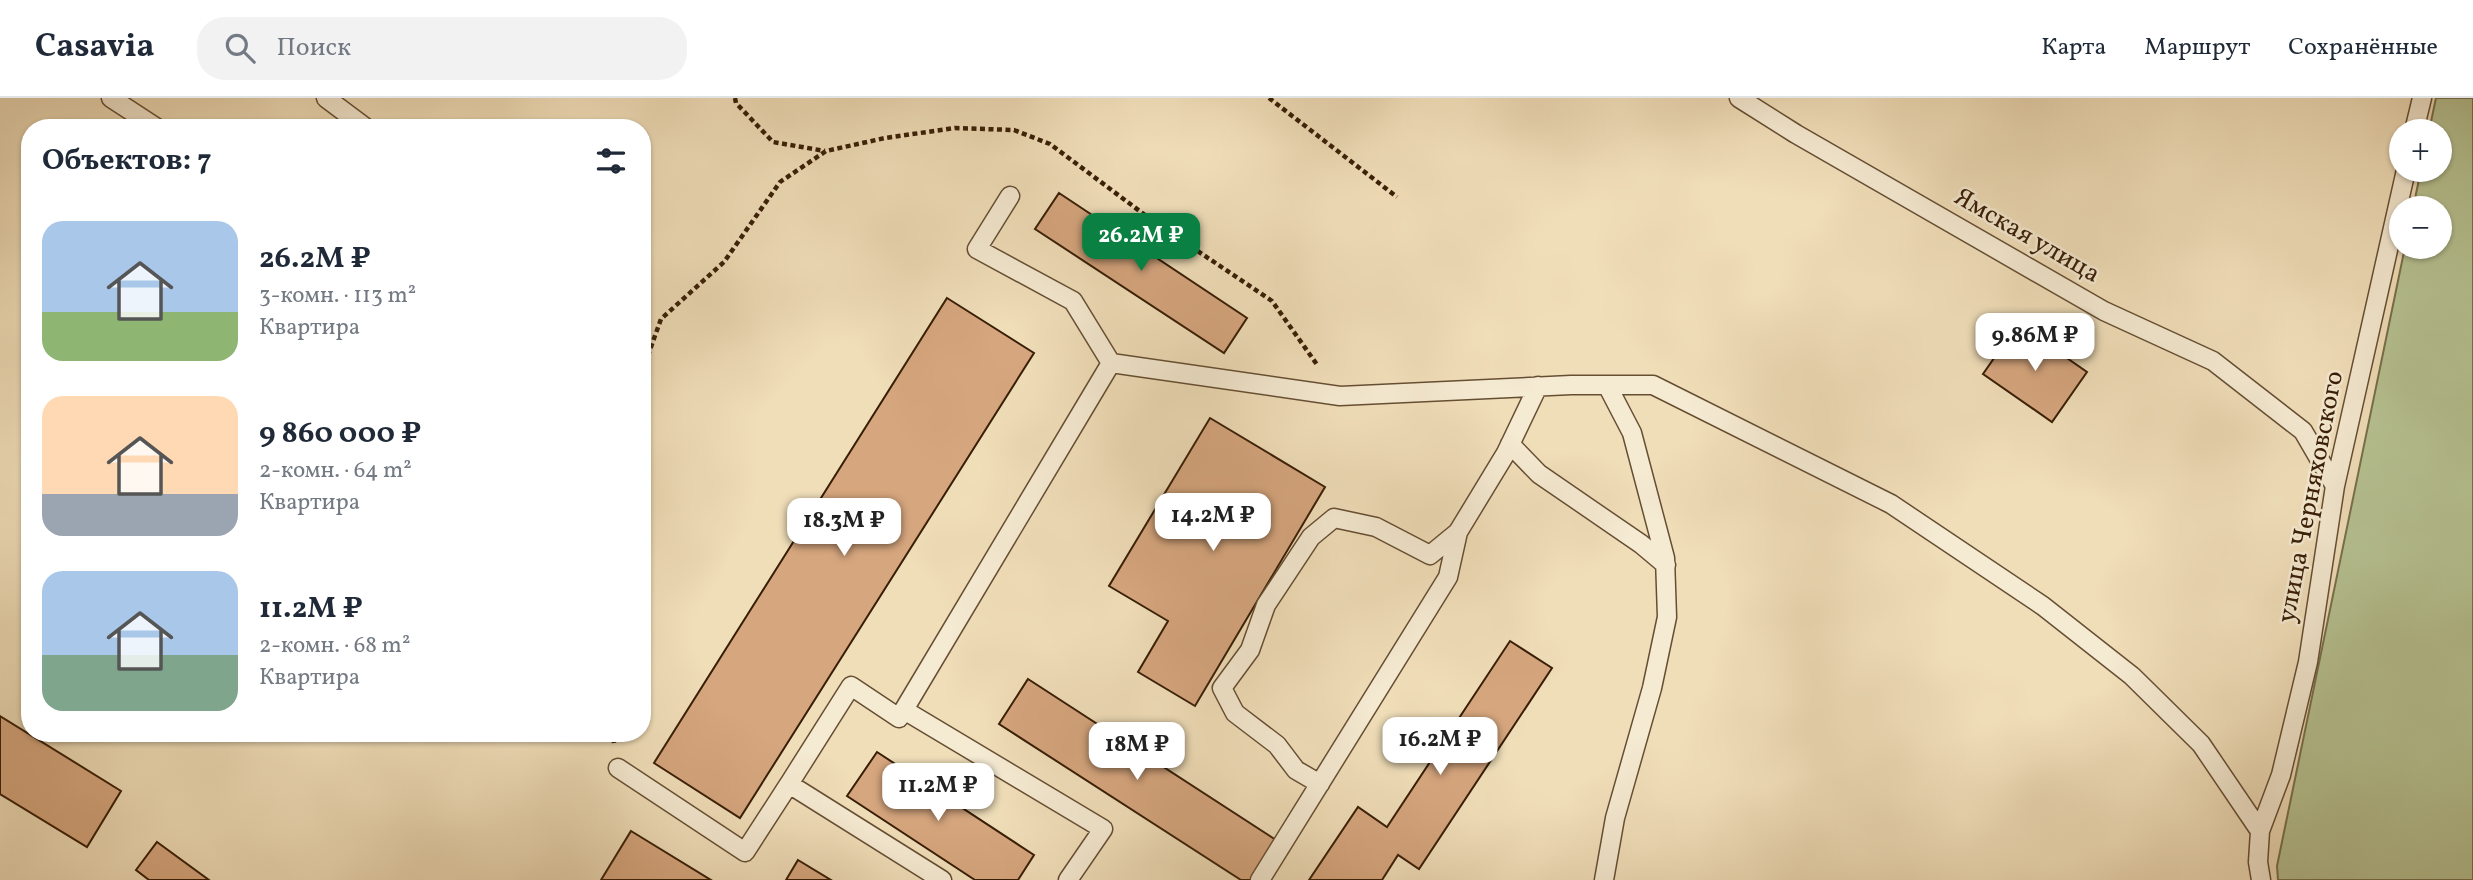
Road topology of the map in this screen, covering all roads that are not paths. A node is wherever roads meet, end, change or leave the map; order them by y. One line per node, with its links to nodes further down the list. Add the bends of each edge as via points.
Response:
1 (111, 98): 5 (lane)
2 (326, 98): 6 (lane)
3 (1739, 98): 14 (lane, Ямская улица, via 2104,311 2213,360 2303,431)
4 (2421, 98): 7 (lane)
5 (141, 119)
6 (354, 119)
7 (2417, 119)
8 (2403, 182): 14 (lane, улица Черняховского)
9 (1010, 196): 10 (lane, via 977,249 1073,301)
10 (1111, 363): 12 (lane, via 1340,396); 17 (lane)
11 (1607, 385): 12 (lane); 16 (lane, via 1632,433); 21 (lane, via 1653,384 1867,491 2043,606 2132,676 2201,744)
12 (1538, 386): 13 (lane)
13 (1510, 444): 15 (lane); 16 (lane, via 1539,474)
14 (2335, 486): 21 (lane, улица Черняховского, via 2308,662 2281,775)
15 (1458, 532): 20 (lane, via 1448,576); 20 (lane, via 1430,555 1376,527 1334,518 1311,537 1266,605 1250,650 1222,688 1235,713 1277,745 1296,770)
16 (1666, 565): 25 (lane, via 1667,617 1615,818)
17 (904, 710): 19 (lane, via 899,718 851,686); 23 (lane, via 1103,829)
18 (618, 768): 19 (lane, via 745,852)
19 (789, 784): 22 (lane)
20 (1320, 784): 24 (lane)
21 (2260, 831): 26 (lane, улица Черняховского)
22 (942, 880)
23 (1068, 880)
24 (1261, 880)
25 (1604, 880)
26 (2261, 880)

